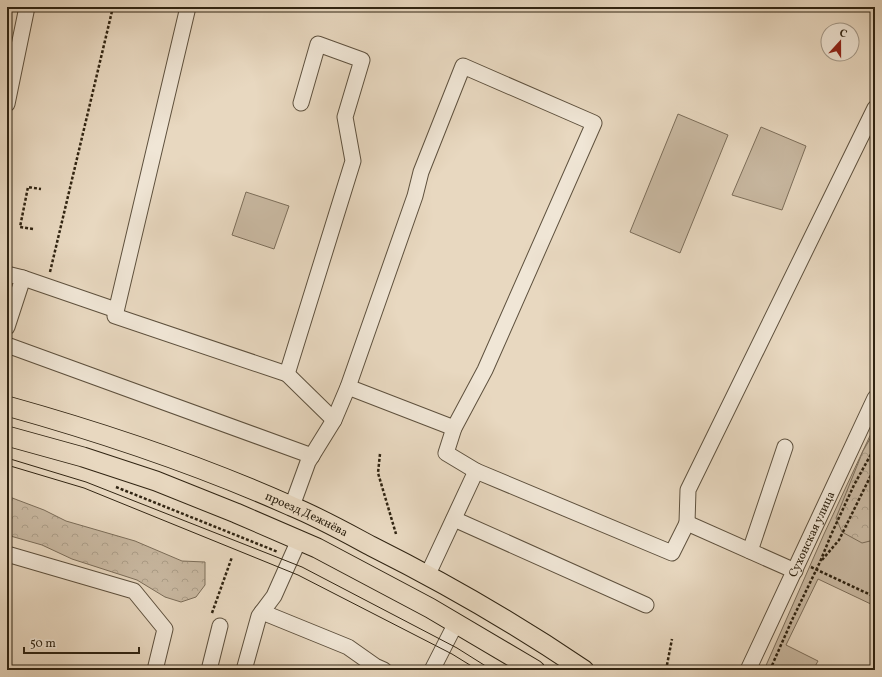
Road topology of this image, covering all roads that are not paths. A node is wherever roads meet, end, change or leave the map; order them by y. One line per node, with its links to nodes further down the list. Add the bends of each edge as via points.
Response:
1 (27, 7): 3 (street)
2 (188, 7): 8 (street)
3 (8, 97)
4 (300, 103): 11 (street, via 318,44 362,60 345,117 352,161)
5 (875, 108): 23 (street, via 688,490)
6 (7, 274): 7 (street)
7 (23, 278): 8 (street); 9 (street)
8 (116, 310): 11 (street, via 115,316)
9 (7, 327)
10 (7, 345): 19 (street)
11 (287, 374): 15 (street)
12 (348, 387): 15 (street); 16 (street); 16 (street, via 415,196 421,172 463,66 594,123 485,370)
13 (875, 398): 27 (street, Сухонская улица)
14 (7, 406): 21 (main road, проезд Дежнёва, via 75,425 161,454)
15 (334, 420): 19 (street)
16 (454, 428): 20 (street, via 446,453)
17 (7, 436): 24 (main road, via 156,481 236,513)
18 (785, 447): 25 (street)
19 (312, 456): 21 (street)
20 (476, 471): 22 (street); 23 (street, via 672,553)
21 (292, 506): 28 (main road, проезд Дежнёва)
22 (454, 519): 28 (street); 29 (street)
23 (687, 523): 25 (street)
24 (296, 549): 30 (street, via 274,596); 31 (main road, via 317,548)
25 (750, 551): 27 (street)
26 (7, 554): 33 (street, via 134,590 165,629)
27 (801, 568): 40 (street, Сухонская улица)
28 (428, 574): 39 (main road, проезд Дежнёва, via 545,643)
29 (646, 605)
30 (262, 612): 35 (street); 36 (street, via 348,647)
31 (456, 623): 37 (street); 38 (main road)
32 (220, 626): 34 (street)
33 (155, 670)
34 (209, 670)
35 (244, 670)
36 (384, 670)
37 (432, 670)
38 (535, 670)
39 (584, 670)
40 (748, 670)

